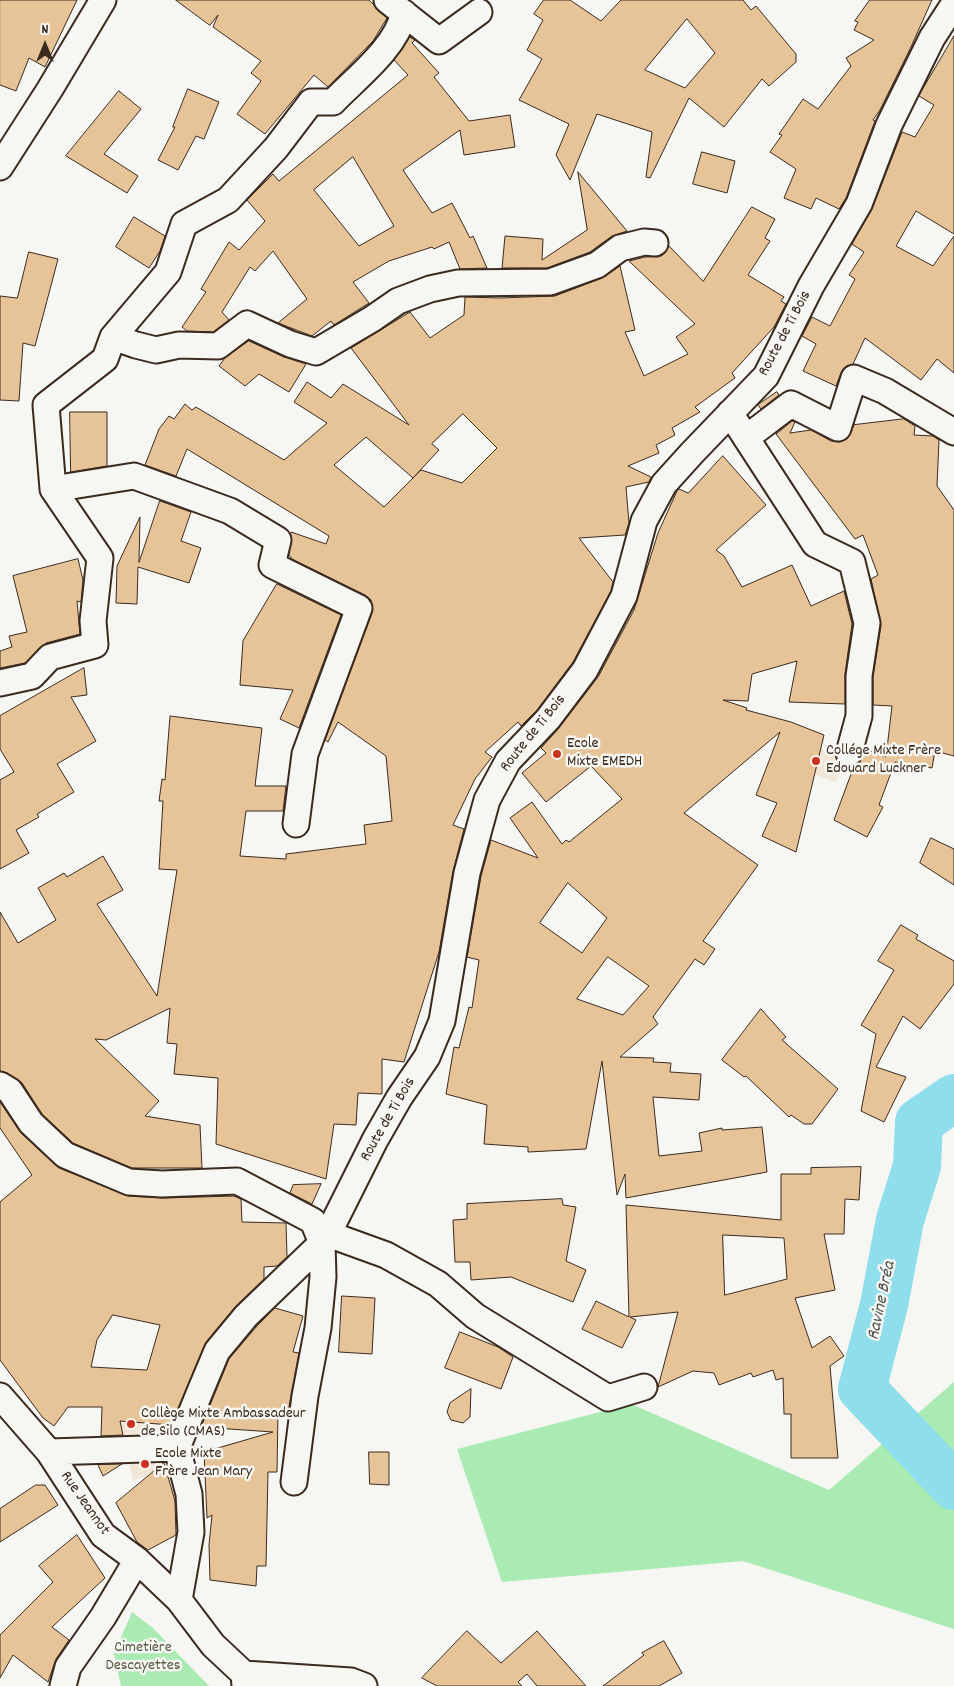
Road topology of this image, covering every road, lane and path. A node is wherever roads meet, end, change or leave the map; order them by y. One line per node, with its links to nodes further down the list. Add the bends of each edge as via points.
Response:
1 (103, 0): 5 (street)
2 (954, 4): 8 (street, Route de Ti Bois, via 932,38 889,125 859,204 811,286 766,376)
3 (395, 7): 4 (street, via 440,41); 7 (street, via 401,28 333,102 311,102 276,148 228,200 184,224 168,272)
4 (479, 12)
5 (0, 167)
6 (655, 243): 7 (street, via 644,242 620,248 597,265 550,282 458,283 430,289 398,301 316,352 247,324 218,346 179,345 156,350)
7 (113, 336): 11 (street, via 105,359 46,405)
8 (730, 413): 10 (street); 16 (street, Route de Ti Bois, via 664,484 644,521 624,596 585,670 548,720 508,761 487,800 467,873 442,1021 427,1057 375,1140)
9 (954, 432): 10 (street, via 885,391 854,378 838,428 791,404)
10 (746, 438): 13 (street, via 815,544 852,562 867,623 859,676 860,716)
11 (52, 489): 12 (street, via 100,558 93,621 95,645 50,657 32,676); 14 (street, via 134,476 188,494 230,511 278,540 272,564 359,608 305,754)
12 (0, 683)
13 (849, 753)
14 (296, 824)
15 (0, 1085): 16 (street, via 10,1091 31,1123 65,1155 129,1182 237,1181 313,1221)
16 (325, 1239): 17 (street, via 386,1255 438,1284 475,1316 608,1398); 19 (street, Route de Ti Bois, via 246,1316 217,1351); 21 (street, via 318,1328)
17 (644, 1387)
18 (0, 1396): 20 (street, Rue Jeannot)
19 (177, 1448): 20 (street); 23 (street, via 190,1494 191,1532)
20 (49, 1452): 22 (street, Rue Jeannot, via 103,1535)
21 (294, 1482)
22 (137, 1560): 23 (street, Rue Jeannot); 25 (street, via 68,1667)
23 (179, 1600): 24 (street, Rue Jeannot)
24 (245, 1680): 26 (street, via 351,1681)
25 (63, 1686)
26 (364, 1686)

